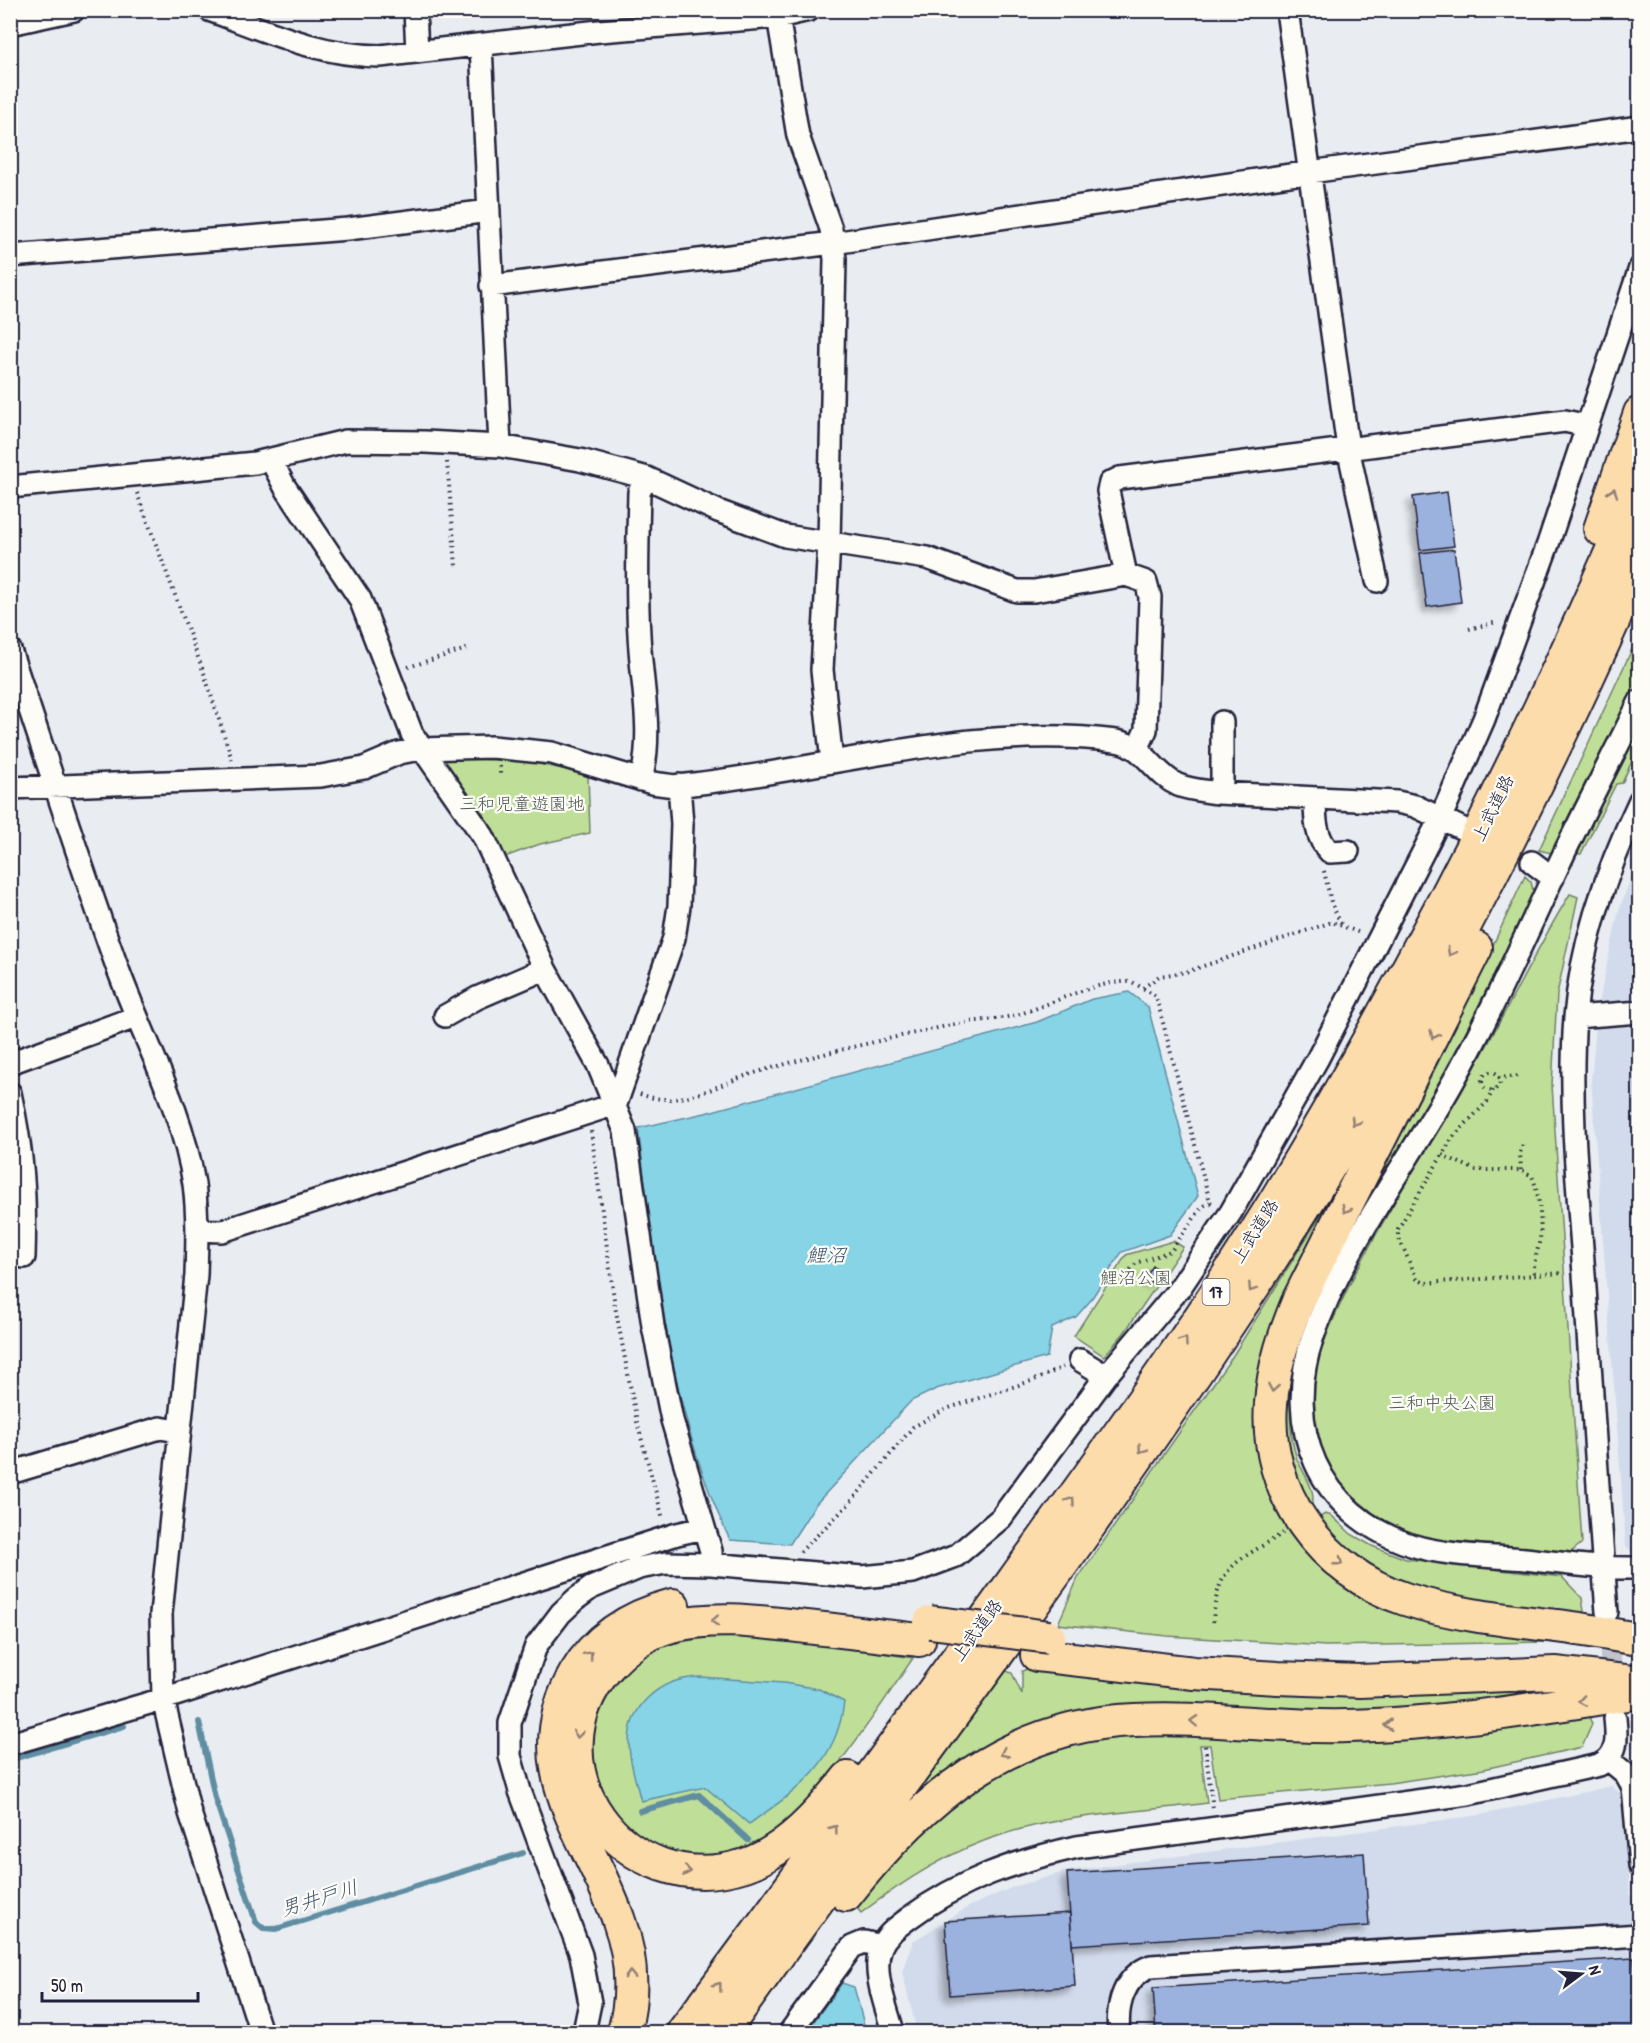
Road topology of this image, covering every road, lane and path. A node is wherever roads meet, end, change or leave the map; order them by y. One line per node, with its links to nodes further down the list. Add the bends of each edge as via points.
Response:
1 (74, 10): 7 (street)
2 (209, 10): 9 (street, via 345,56)
3 (415, 10): 9 (street)
4 (809, 10): 6 (street)
5 (1287, 10): 11 (street)
6 (778, 14): 8 (street); 13 (street, via 798,136)
7 (10, 24)
8 (481, 45): 9 (street); 12 (street)
9 (417, 52)
10 (1640, 127): 11 (street)
11 (1310, 172): 13 (street); 22 (street)
12 (489, 212): 14 (street, via 348,229); 16 (street)
13 (833, 243): 16 (street); 28 (street)
14 (10, 256)
15 (1640, 268): 17 (street)
16 (491, 286): 21 (street)
17 (1632, 318): 19 (street)
18 (1640, 413): 41 (highway, one-way to 18, via 1563,625)
19 (1587, 426): 22 (street, via 1565,421); 55 (street, via 1484,719)
20 (444, 443): 21 (street); 23 (street, via 346,441); 30 (path)
21 (501, 446): 25 (street, via 580,460)
22 (1348, 448): 31 (street, via 1120,478 1110,483 1108,491); 32 (street)
23 (271, 460): 24 (street); 38 (street, via 352,584)
24 (131, 476): 27 (street); 47 (path, via 205,676)
25 (647, 478): 28 (street, via 718,511 786,536); 48 (street, via 639,492 637,589 648,737)
26 (1640, 485): 41 (highway, 上武道路 / 17)
27 (10, 487)
28 (829, 542): 31 (street, via 927,558 1026,592); 46 (street, via 822,670)
29 (1640, 559): 33 (highway, 上武道路 / 17)
30 (456, 566)
31 (1126, 575): 44 (street, via 1146,582 1150,597 1146,730)
32 (1377, 581)
33 (1634, 597): 39 (highway); 45 (highway, 上武道路 / 17)
34 (1498, 622): 35 (path)
35 (1469, 629)
36 (470, 648): 38 (path)
37 (10, 650): 50 (street)
38 (390, 672): 43 (street)
39 (1605, 680): 45 (highway); 102 (highway, one-way to 102, via 1512,877 1299,1299 1280,1351 1270,1423 1276,1465 1292,1507 1316,1540 1351,1572 1403,1599 1446,1611)
40 (1640, 701): 60 (street)
41 (1542, 707): 94 (highway, 上武道路 / 17, one-way to 41, via 1192,1329 1276,1198 1388,1009 1487,822)
42 (1222, 722): 52 (street, via 1222,781)
43 (421, 749): 47 (street, via 344,773); 48 (street, via 529,750 568,757); 63 (street, via 483,836)
44 (1137, 749): 46 (street, via 1120,741 1036,736); 52 (street, via 1178,785)
45 (1548, 761): 119 (highway, 上武道路 / 17, one-way to 119, via 1415,1018 1276,1251 1064,1561)
46 (832, 762): 49 (street)
47 (238, 779): 50 (street)
48 (641, 780): 49 (street)
49 (679, 785): 74 (street, via 680,894 674,938)
50 (55, 786): 51 (street); 67 (street)
51 (10, 788)
52 (1218, 793): 53 (street)
53 (1315, 798): 55 (street, via 1397,802); 57 (street, via 1318,834)
54 (1640, 800): 68 (street, via 1600,900)
55 (1441, 817): 56 (street); 62 (street)
56 (1463, 829)
57 (1323, 845): 58 (street, via 1330,852); 61 (path, via 1328,891)
58 (1348, 851)
59 (1532, 862): 60 (street)
60 (1553, 878): 96 (street, via 1464,1061 1378,1205 1324,1312 1307,1360 1303,1414 1314,1463 1334,1495 1357,1517 1397,1540 1460,1553)
61 (1341, 925): 62 (path); 64 (path, via 1332,922 1186,972 1159,976)
62 (1377, 941): 81 (street, via 1318,1058)
63 (545, 969): 66 (street); 74 (street)
64 (1143, 988): 74 (path, via 1125,982 1065,995 1021,1013 847,1049 667,1101); 80 (path, via 1156,996)
65 (1640, 1012): 68 (street)
66 (446, 1016)
67 (136, 1017): 69 (street); 82 (street, via 185,1146)
68 (1575, 1017): 96 (street, via 1574,1118)
69 (10, 1063)
70 (1519, 1076): 71 (path)
71 (1498, 1077): 72 (path, via 1499,1085); 72 (path, via 1490,1073 1483,1077 1483,1086)
72 (1493, 1090): 77 (path, via 1487,1102 1463,1123)
73 (10, 1093): 79 (street, via 22,1148)
74 (619, 1096): 75 (street); 91 (street, via 653,1326 670,1410)
75 (585, 1115): 82 (street, via 222,1231); 93 (path, via 591,1131 615,1306 637,1422)
76 (1522, 1144): 78 (path)
77 (1442, 1155): 78 (path, via 1485,1172); 85 (path, via 1398,1229 1417,1279 1438,1284)
78 (1521, 1170): 85 (path, via 1532,1176 1536,1189 1540,1237 1533,1261)
79 (17, 1174): 83 (street)
80 (1210, 1202): 81 (path); 86 (path, via 1202,1207 1171,1251 1136,1263)
81 (1231, 1212): 88 (street, via 1161,1313)
82 (197, 1230): 89 (street, via 191,1330)
83 (24, 1257)
84 (1571, 1272): 85 (path)
85 (1534, 1275)
86 (1123, 1279)
87 (1080, 1360): 88 (street); 98 (path, via 1040,1378 946,1409 914,1427 830,1525)
88 (1106, 1376): 98 (street, via 1001,1518 956,1556 913,1572 862,1577)
89 (178, 1431): 90 (street, via 160,1428); 106 (street, via 161,1614)
90 (10, 1473)
91 (704, 1528): 93 (street); 95 (street)
92 (1286, 1531): 100 (path, via 1221,1578)
93 (668, 1537): 106 (street)
94 (1044, 1538): 101 (highway, one-way to 94, via 736,1620 691,1622 645,1636 628,1647 597,1680 581,1717 578,1759 599,1821 623,1845 662,1866 689,1873 716,1872 746,1864 781,1846 835,1795 927,1668); 118 (highway, 上武道路 / 17, one-way to 94)
95 (711, 1564): 98 (street); 116 (street, via 666,1563 639,1568 576,1599 536,1646 510,1723 510,1756 520,1791 588,1982 590,2003)
96 (1604, 1568): 97 (street); 99 (street)
97 (1640, 1568)
98 (779, 1570)
99 (1607, 1612)
100 (1213, 1623)
101 (925, 1631): 103 (highway, bridge); 117 (highway, one-way to 101, via 631,1993 627,1946 610,1898 572,1823 556,1756 561,1708 581,1665 613,1631 631,1619 701,1600 763,1602)
102 (1639, 1639): 103 (highway, via 1551,1655 1355,1662)
103 (1043, 1646): 104 (highway, via 1194,1673 1360,1681 1555,1673)
104 (1640, 1683)
105 (1640, 1692): 120 (highway, one-way to 120, via 1496,1716 1396,1724 1306,1727 1134,1720 1099,1723 1027,1743 966,1775 922,1810 860,1877 790,1971)
106 (163, 1699): 108 (street); 115 (street, via 190,1813)
107 (1615, 1718): 110 (street, via 1616,1746)
108 (10, 1744)
109 (1205, 1745): 111 (path)
110 (1609, 1760): 112 (street, via 1626,1774 1633,1787); 114 (street, via 1468,1794 1155,1834 1040,1855 950,1890 889,1934)
111 (1213, 1809)
112 (1640, 1865)
113 (1640, 1935): 123 (street, via 1151,1966 1140,1970 1127,1984 1119,2006)
114 (881, 1946): 121 (street, via 864,1942 852,1947); 122 (street, via 879,1968)
115 (261, 2032)
116 (584, 2032)
117 (624, 2032)
118 (683, 2032)
119 (723, 2032)
120 (731, 2032)
121 (790, 2032)
122 (893, 2032)
123 (1119, 2032)

